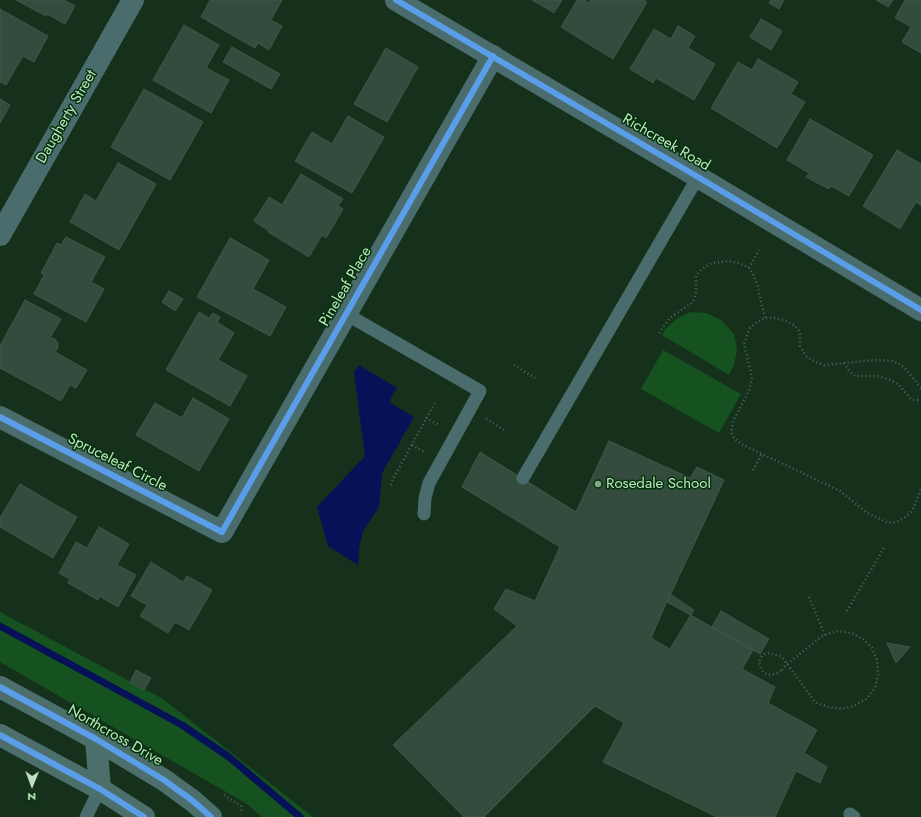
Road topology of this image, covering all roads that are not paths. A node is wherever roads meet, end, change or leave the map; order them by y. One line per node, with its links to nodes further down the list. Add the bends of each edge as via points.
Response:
1 (133, 0): 5 (street, Daugherty Street)
2 (396, 0): 3 (street, Richcreek Road)
3 (493, 56): 4 (street, Richcreek Road); 7 (street, Pineleaf Place)
4 (698, 177): 6 (street, Richcreek Road); 9 (lane)
5 (0, 235)
6 (921, 310)
7 (346, 314): 10 (lane, via 480,391 429,483); 11 (street, Pineleaf Place)
8 (0, 417): 11 (street, Spruceleaf Circle)
9 (523, 478)
10 (424, 514)
11 (222, 532)
12 (0, 687): 14 (street, Northcross Drive)
13 (0, 735): 15 (street)
14 (96, 739): 15 (street); 18 (street, Northcross Drive, via 164,780)
15 (100, 789): 16 (lane); 17 (street)
16 (86, 817)
17 (144, 817)
18 (211, 817)

